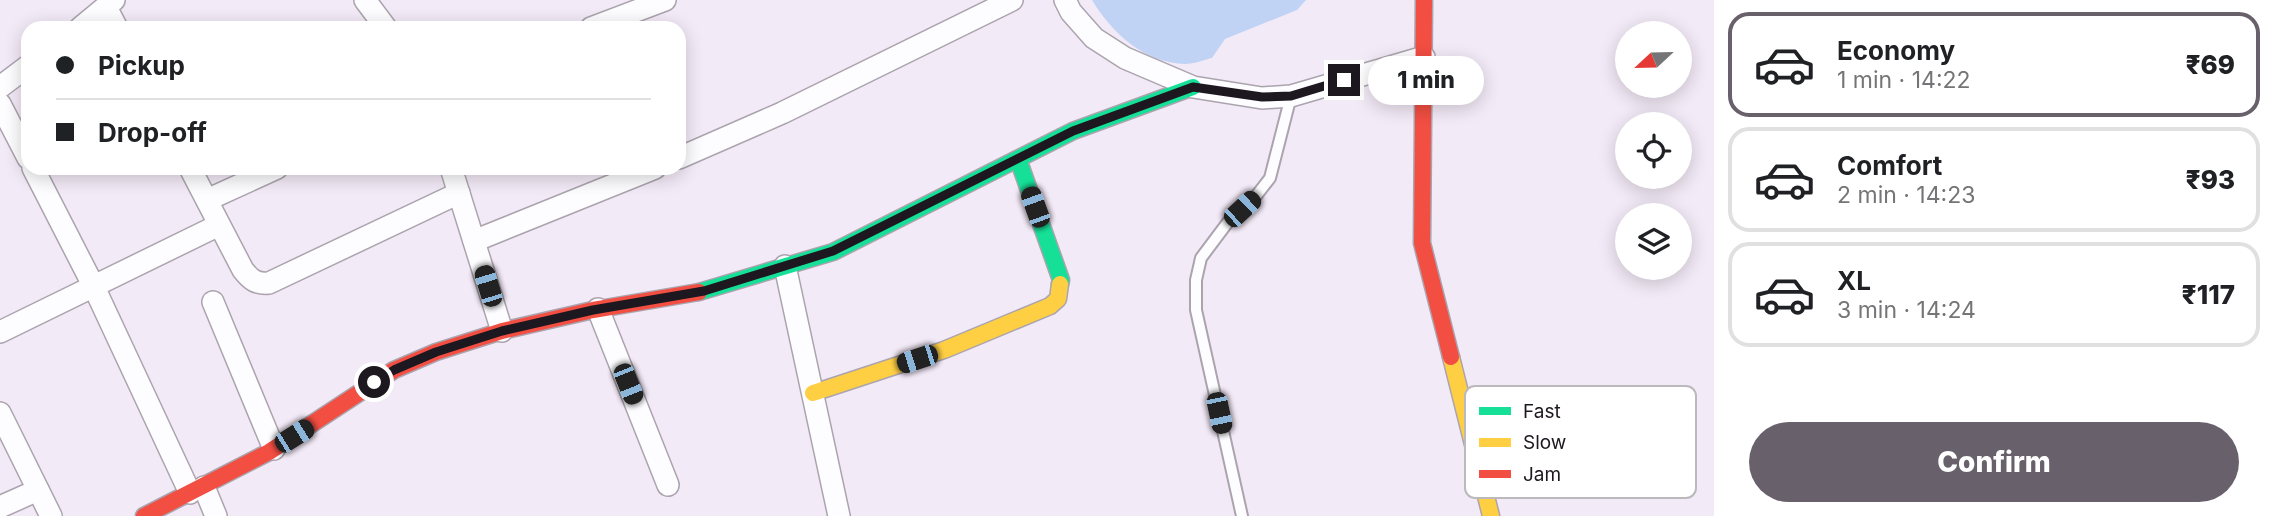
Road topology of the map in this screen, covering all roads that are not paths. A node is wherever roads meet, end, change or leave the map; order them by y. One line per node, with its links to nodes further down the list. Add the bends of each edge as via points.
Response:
1 (366, 0): 9 (street)
2 (665, 0): 10 (street)
3 (1012, 0): 18 (street)
4 (1065, 0): 14 (street, via 1094,38 1125,58)
5 (1424, 0): 11 (street)
6 (110, 3): 7 (street); 8 (street)
7 (88, 21)
8 (115, 21)
9 (381, 21)
10 (610, 21)
11 (1424, 57): 15 (street); 37 (street, via 1422,243)
12 (21, 71): 13 (street)
13 (0, 87)
14 (1193, 87): 15 (street, via 1262,97); 19 (street, via 1073,131)
15 (1291, 96): 48 (lane, via 1269,178 1201,258 1196,281 1196,310)
16 (0, 104): 17 (street)
17 (21, 145)
18 (686, 155)
19 (1018, 159): 29 (street, via 833,251); 35 (street, via 1061,279 1058,299 944,350)
20 (37, 175): 30 (street)
21 (194, 175): 26 (street)
22 (261, 175): 26 (street)
23 (453, 175): 25 (street)
24 (638, 175): 28 (street)
25 (459, 193): 27 (street, via 269,283 250,279); 28 (street)
26 (206, 200): 27 (street)
27 (219, 225): 30 (street)
28 (474, 241): 33 (street)
29 (785, 266): 32 (street, via 704,291); 35 (street)
30 (94, 286): 34 (street); 41 (street)
31 (213, 302): 38 (street)
32 (598, 309): 33 (street); 39 (street)
33 (502, 331): 38 (street, via 394,370)
34 (0, 332)
35 (813, 393): 47 (street)
36 (0, 413): 40 (street)
37 (1465, 413)
38 (274, 449): 41 (street)
39 (668, 485)
40 (38, 490): 43 (street); 44 (street)
41 (197, 490): 45 (street); 46 (street)
42 (1486, 498): 49 (street)
43 (0, 507)
44 (51, 516)
45 (144, 516)
46 (216, 516)
47 (839, 516)
48 (1242, 516)
49 (1491, 516)

